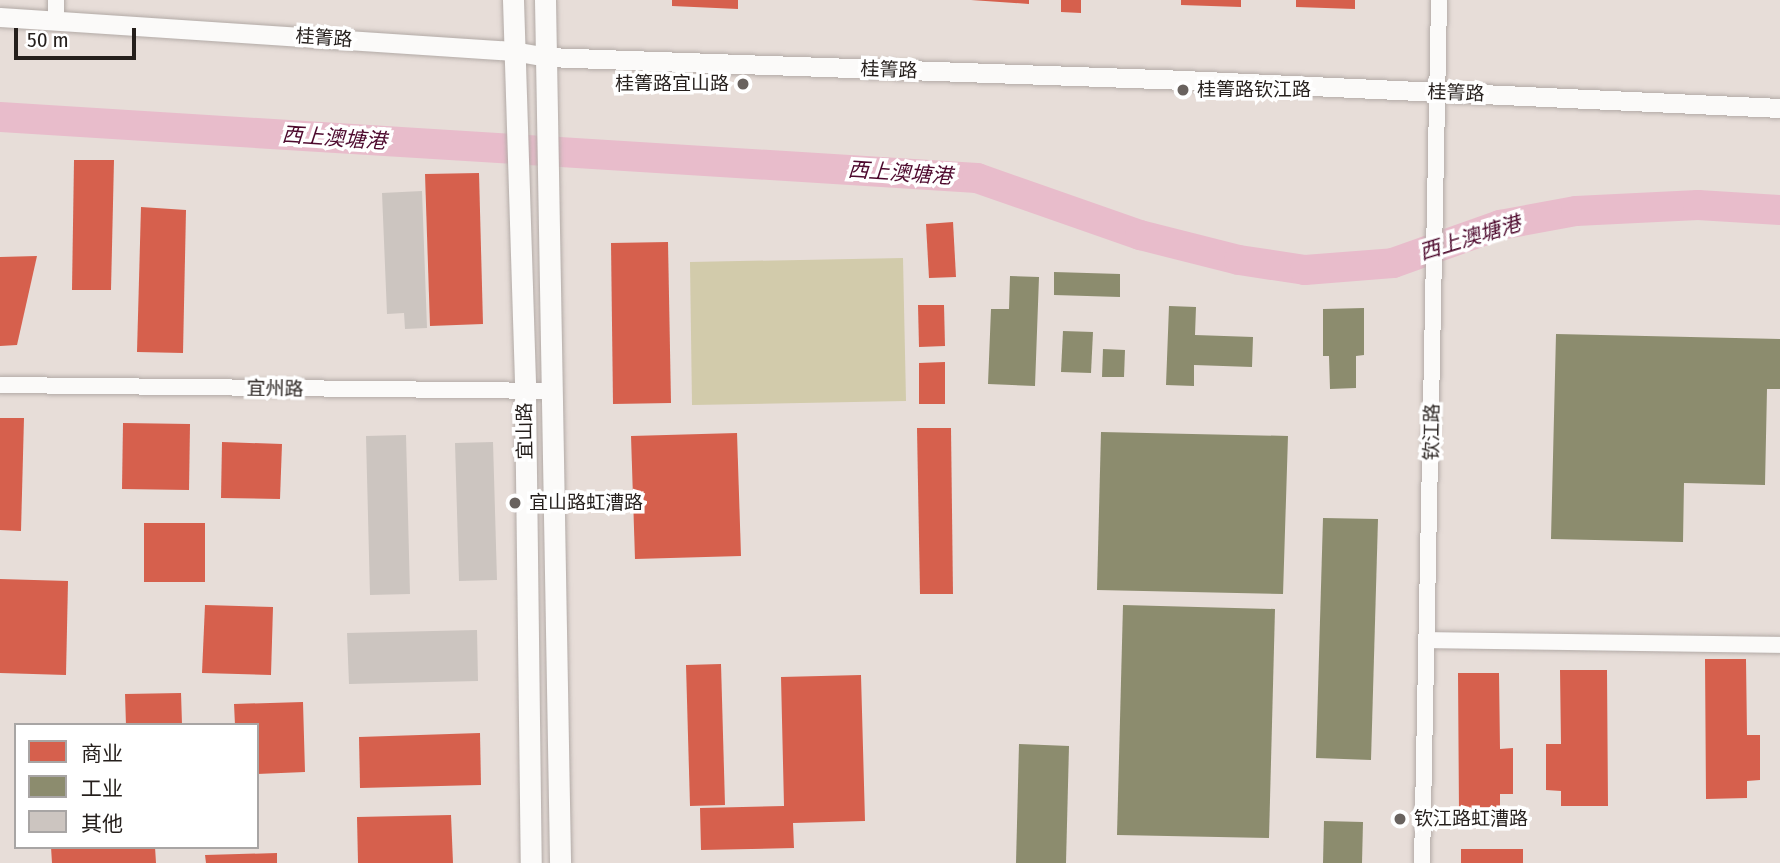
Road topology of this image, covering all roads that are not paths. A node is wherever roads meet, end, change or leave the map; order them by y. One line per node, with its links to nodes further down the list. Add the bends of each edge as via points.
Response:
1 (56, 0): 6 (street)
2 (513, 0): 7 (main road, 宜山路)
3 (545, 0): 8 (main road, 宜山路)
4 (1439, 0): 9 (street, 钦江路)
5 (0, 17): 6 (street, 桂箐路)
6 (56, 20): 7 (street, 桂箐路)
7 (513, 51): 8 (street, 桂箐路); 13 (main road, 宜山路)
8 (546, 57): 9 (street, 桂箐路); 12 (main road, 宜山路)
9 (1438, 93): 10 (street, 桂箐路); 14 (street, 钦江路)
10 (1780, 108)
11 (0, 385): 13 (street, 宜州路)
12 (551, 391): 13 (street, 宜州路); 17 (main road, 宜山路)
13 (525, 392): 16 (main road, 宜山路)
14 (1428, 640): 15 (street); 18 (street, 钦江路)
15 (1780, 645)
16 (531, 863)
17 (560, 863)
18 (1422, 863)

